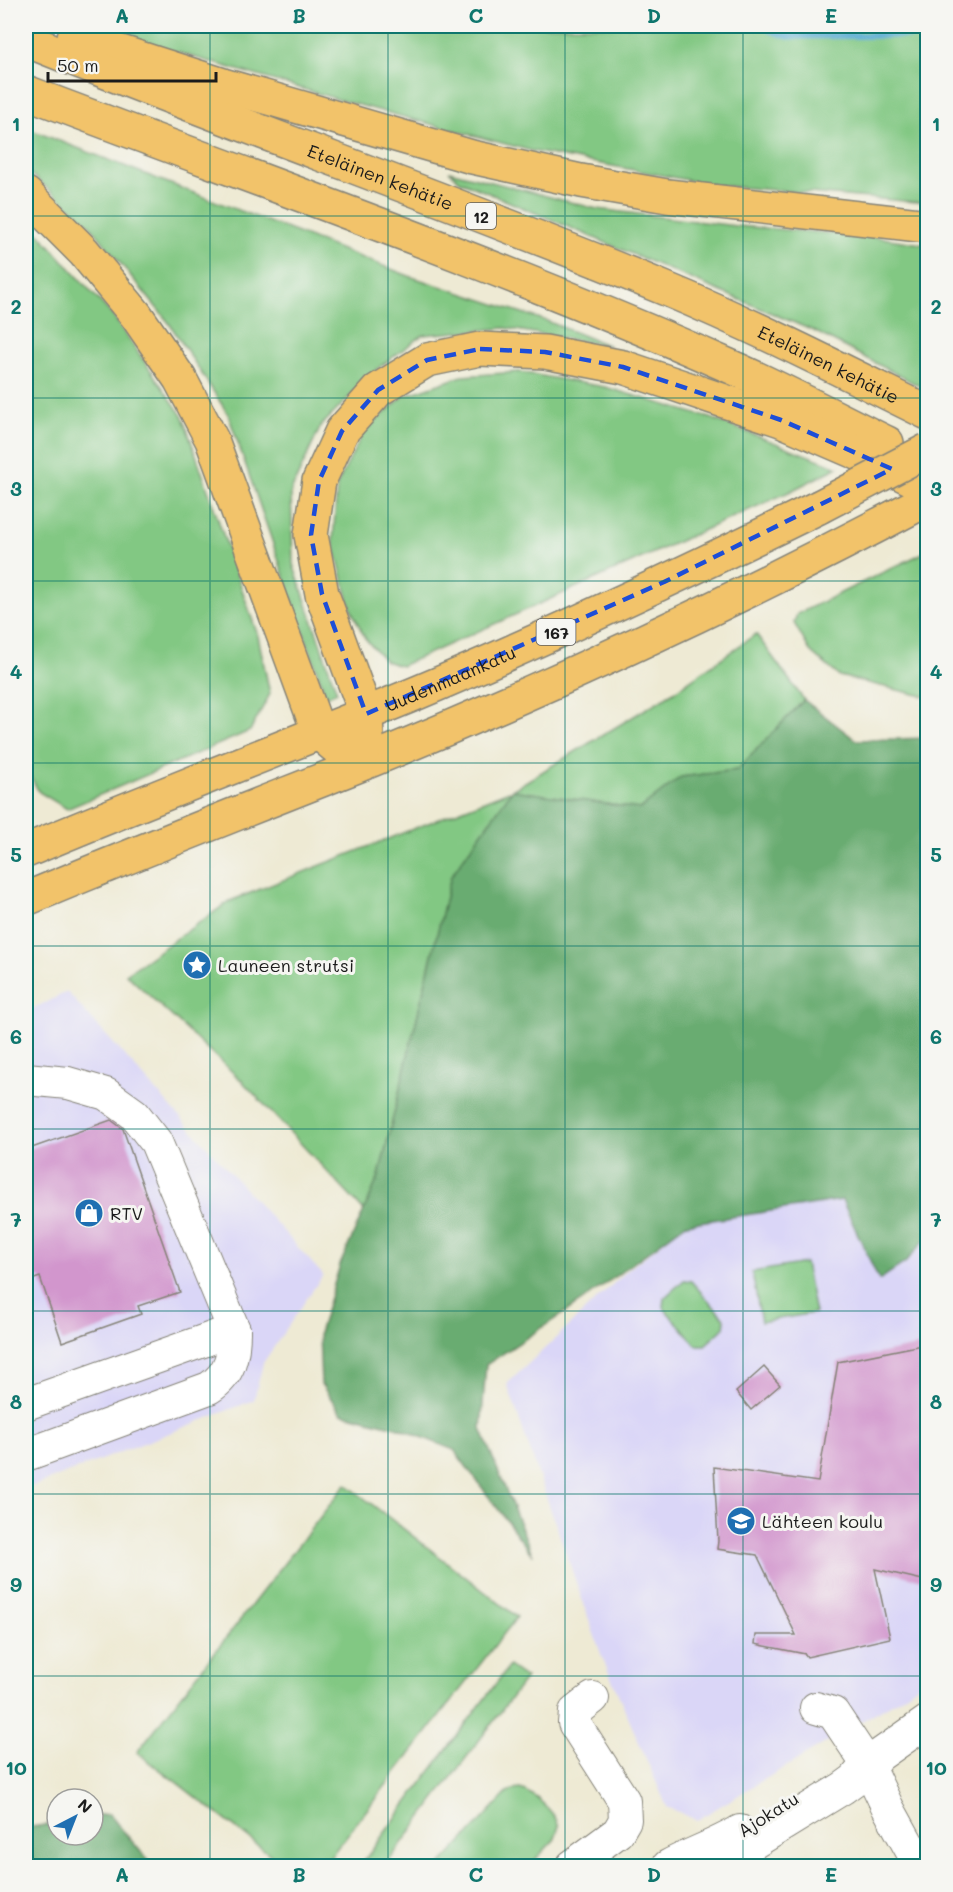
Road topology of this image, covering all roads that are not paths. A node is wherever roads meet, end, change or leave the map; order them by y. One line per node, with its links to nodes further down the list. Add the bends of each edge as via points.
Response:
1 (46, 26): 5 (main road, via 223,86 472,157 667,196)
2 (26, 40): 6 (main road, Eteläinen kehätie / 12, via 668,290)
3 (26, 92): 8 (main road, via 618,318 730,366)
4 (26, 194): 12 (main road, via 84,252 136,315 180,379 212,440)
5 (927, 226)
6 (927, 413)
7 (927, 450): 11 (main road, Uudenmaankatu / 167, bridge, via 664,582)
8 (927, 465)
9 (927, 487): 11 (main road, via 781,420 623,367 534,351 480,350 427,360 378,390 342,431 319,481 311,535 322,594)
10 (927, 499): 13 (main road, via 865,533 612,654)
11 (366, 714): 12 (main road, Uudenmaankatu / 167); 13 (main road, via 366,739)
12 (319, 733): 13 (main road); 14 (main road, Uudenmaankatu / 167)
13 (357, 765): 15 (main road)
14 (26, 851)
15 (26, 899)
16 (26, 1080): 17 (street, via 68,1083 106,1094 134,1114 156,1142)
17 (234, 1330): 18 (street); 19 (street, via 229,1367 220,1381 209,1388)
18 (26, 1404)
19 (26, 1455)
20 (593, 1698): 24 (street, via 575,1712 574,1723 624,1801 625,1820 618,1832)
21 (816, 1708): 23 (street, via 833,1713)
22 (927, 1721): 23 (street, Ajokatu)
23 (867, 1764): 25 (street, Ajokatu, via 846,1766 720,1843); 26 (street, Ajokatu, via 843,1788); 27 (street)
24 (572, 1866)
25 (668, 1866)
26 (716, 1866)
27 (921, 1866)

